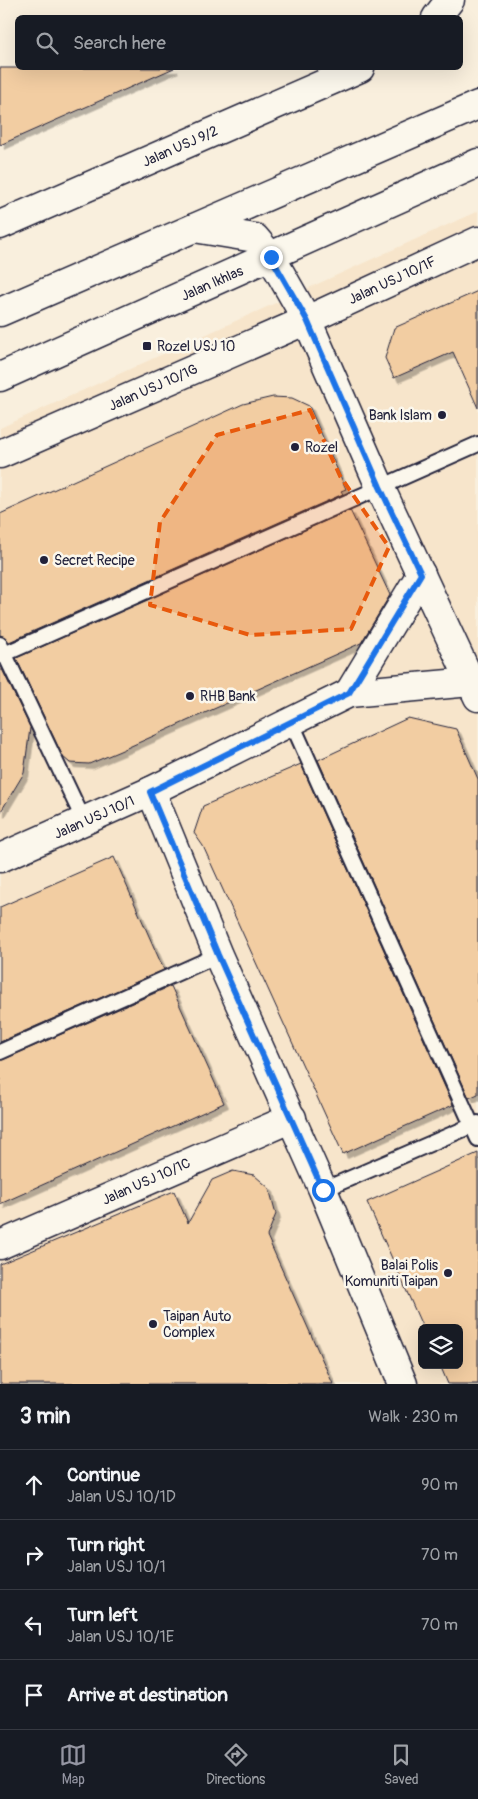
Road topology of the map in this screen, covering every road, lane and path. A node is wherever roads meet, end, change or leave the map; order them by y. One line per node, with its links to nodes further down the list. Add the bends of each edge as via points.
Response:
1 (450, 0): 2 (street)
2 (438, 15)
3 (355, 70): 8 (street, Jalan USJ 9/2)
4 (478, 92): 6 (street)
5 (478, 105): 6 (street)
6 (450, 117): 9 (street)
7 (478, 163): 11 (street, Jalan Ikhlas)
8 (0, 225)
9 (194, 228): 11 (street, via 255,238); 12 (street)
10 (478, 241): 13 (street, Jalan USJ 10/1F)
11 (271, 257): 13 (street); 14 (street, Jalan Ikhlas)
12 (0, 312)
13 (307, 320): 16 (street, Jalan USJ 10/1G); 17 (street)
14 (0, 377)
15 (478, 444): 17 (lane)
16 (0, 454)
17 (380, 487): 18 (street); 19 (lane)
18 (421, 574): 20 (street); 21 (street)
19 (2, 651): 24 (lane)
20 (475, 689): 21 (street, Jalan USJ 10/1)
21 (349, 693): 22 (street, Jalan USJ 10/1)
22 (291, 721): 23 (street, Jalan USJ 10/1); 29 (lane)
23 (150, 792): 24 (street, Jalan USJ 10/1); 26 (street)
24 (84, 821): 25 (street, Jalan USJ 10/1)
25 (0, 858)
26 (218, 955): 27 (lane); 28 (street)
27 (0, 1052)
28 (292, 1118): 31 (street); 32 (street, Jalan USJ 10/1C)
29 (475, 1124): 30 (lane); 31 (lane)
30 (478, 1139)
31 (323, 1190): 33 (street)
32 (0, 1245)
33 (403, 1384)

